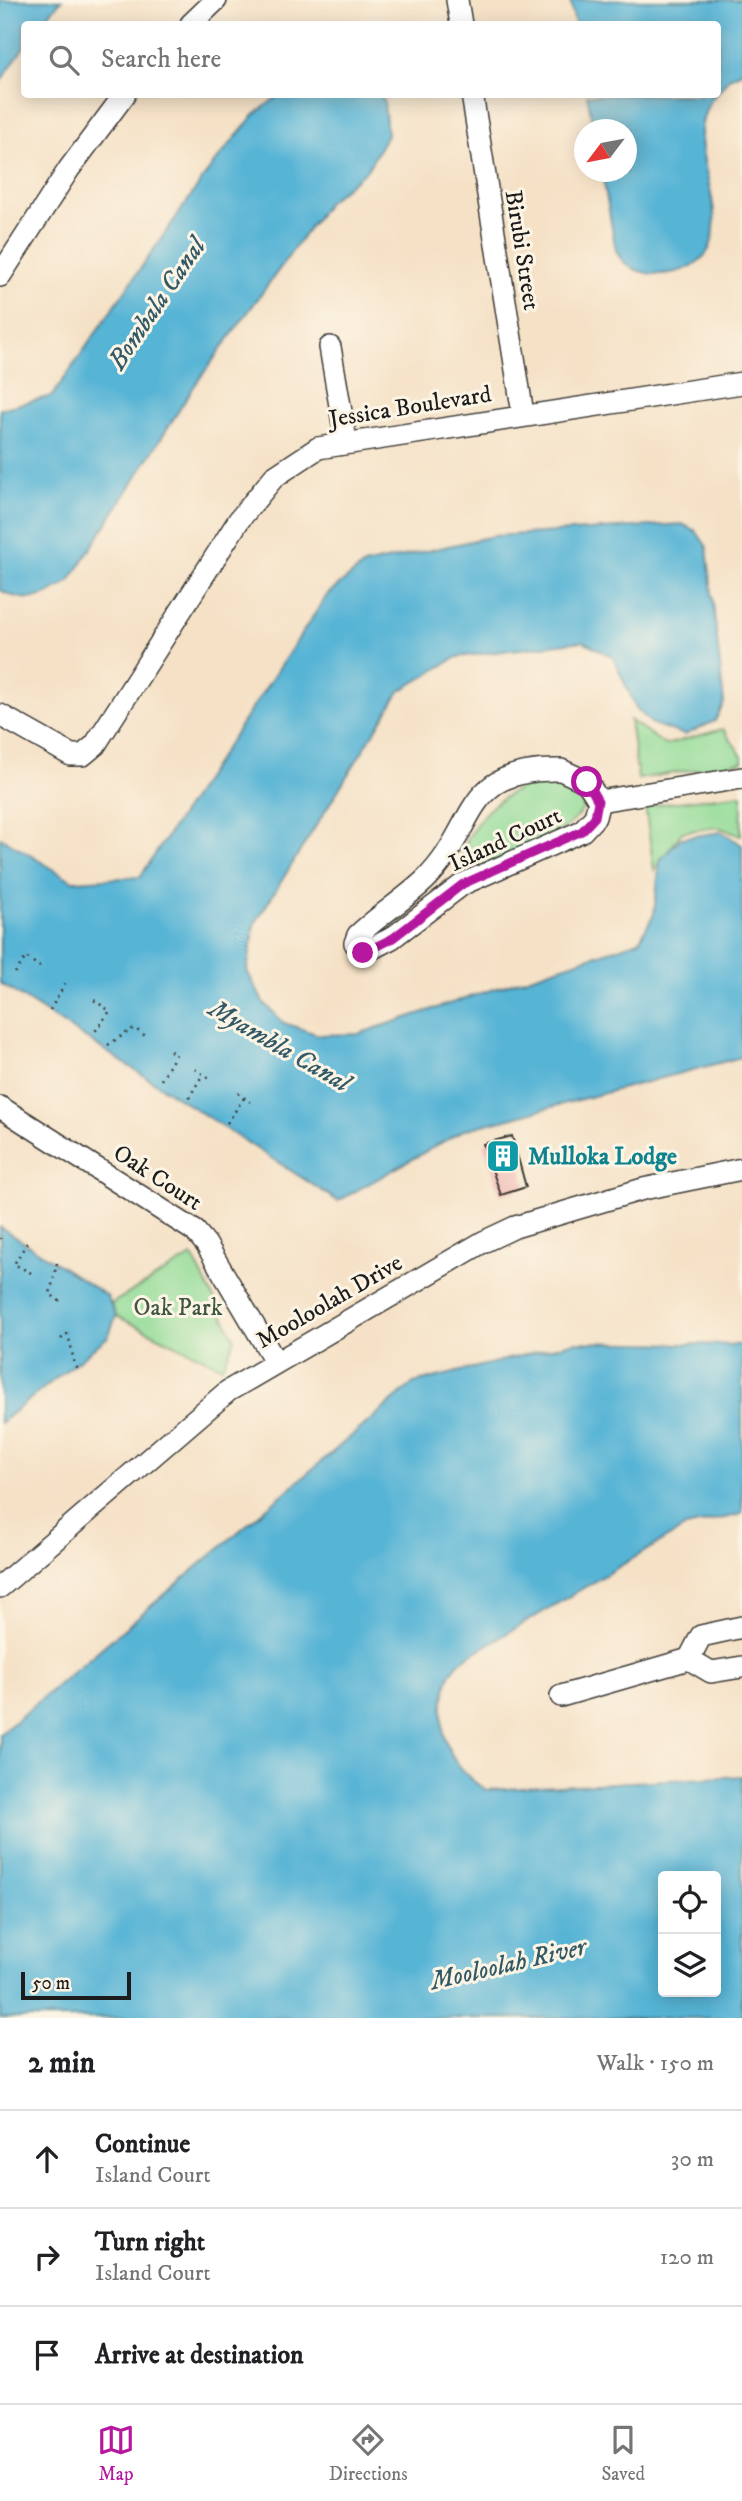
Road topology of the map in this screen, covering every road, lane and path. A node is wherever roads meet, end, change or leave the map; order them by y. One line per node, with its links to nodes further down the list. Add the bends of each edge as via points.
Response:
1 (216, 0): 3 (street)
2 (457, 0): 4 (street)
3 (194, 21)
4 (460, 21)
5 (122, 98): 7 (street, via 69,169)
6 (473, 98): 10 (street, Birubi Street)
7 (0, 276)
8 (330, 346): 11 (street)
9 (742, 383): 10 (street, Jessica Boulevard)
10 (523, 414): 11 (street, Jessica Boulevard)
11 (346, 442): 12 (street, Jessica Boulevard, via 318,448 274,477 239,520 95,745 83,755 71,755)
12 (0, 715)
13 (742, 778): 14 (street)
14 (598, 801): 15 (street, Island Court, via 587,782 561,770 520,771 484,791); 16 (street, Island Court, via 595,817 569,839)
15 (442, 859): 16 (street); 16 (street, Island Court, via 425,880 358,935 355,943 363,953 393,938)
16 (463, 884)
17 (40, 967): 18 (path, via 26,957)
18 (15, 973)
19 (65, 984): 21 (path)
20 (93, 1000): 22 (path, via 110,1011)
21 (50, 1010)
22 (94, 1033)
23 (147, 1037): 24 (path, via 134,1028)
24 (108, 1045)
25 (166, 1049): 29 (path, via 176,1054)
26 (195, 1069): 27 (path)
27 (203, 1074): 28 (path); 31 (path)
28 (211, 1079)
29 (161, 1080)
30 (237, 1093): 32 (path)
31 (188, 1098)
32 (244, 1098): 33 (path); 35 (path)
33 (250, 1102)
34 (0, 1107): 42 (street, Oak Court, via 195,1231)
35 (228, 1123)
36 (742, 1169): 42 (street, Mooloolah Drive, via 654,1186 514,1227)
37 (27, 1243): 39 (path, via 14,1264)
38 (57, 1263): 40 (path, via 50,1294)
39 (35, 1275)
40 (61, 1302)
41 (61, 1339): 43 (path, via 67,1334 74,1346)
42 (275, 1361): 44 (street, Mooloolah Drive, via 228,1391)
43 (78, 1369)
44 (0, 1587)
45 (742, 1627): 46 (street, via 701,1636)
46 (689, 1659): 47 (street, via 711,1672); 48 (street)
47 (742, 1667)
48 (561, 1696)

